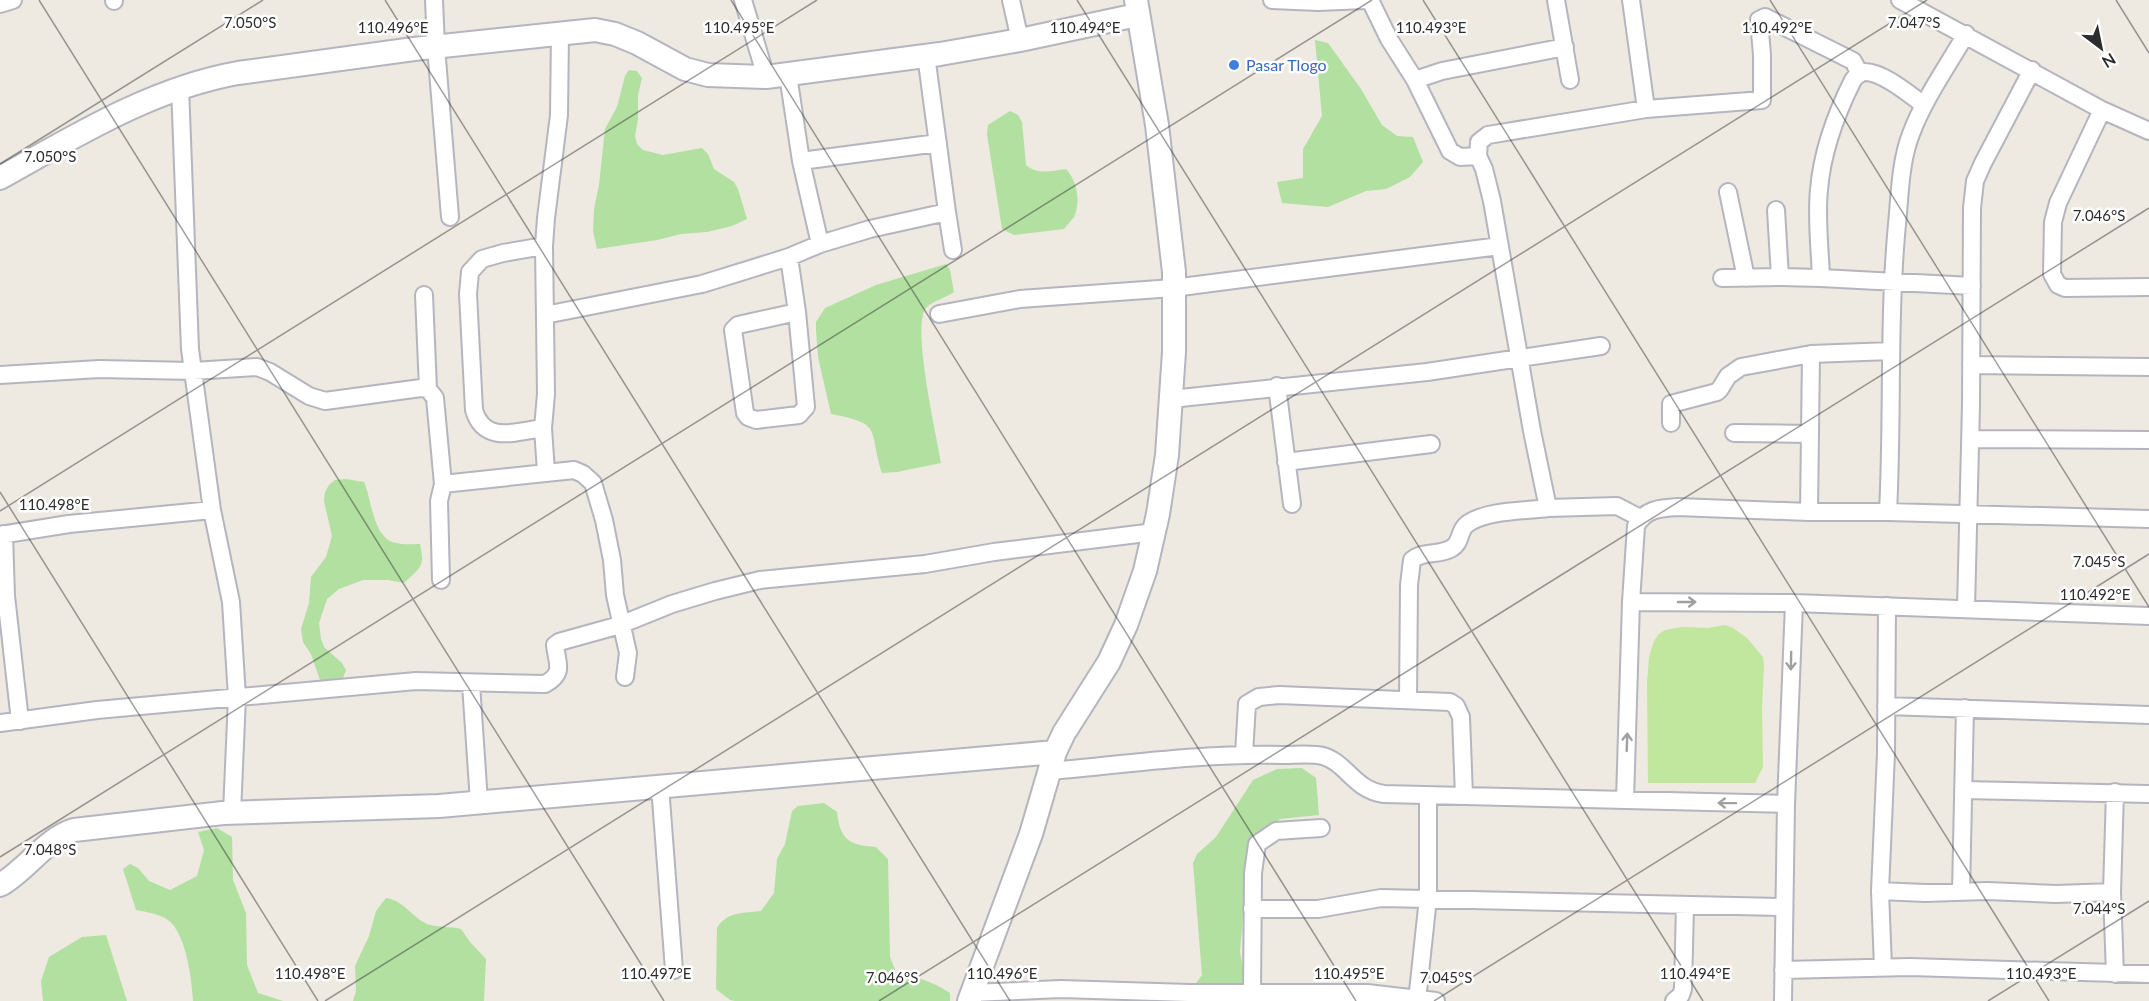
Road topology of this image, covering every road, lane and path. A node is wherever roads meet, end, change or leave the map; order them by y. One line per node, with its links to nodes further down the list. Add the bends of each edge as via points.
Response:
1 (13, 0): 11 (street)
2 (434, 0): 16 (street)
3 (743, 0): 21 (street)
4 (1011, 0): 15 (street)
5 (1272, 0): 6 (street)
6 (1365, 0)
7 (1370, 0): 22 (street)
8 (1556, 0): 17 (street)
9 (1631, 0): 26 (street)
10 (1900, 0): 14 (street)
11 (0, 4)
12 (1137, 8): 15 (street); 49 (street, via 1158,135)
13 (560, 33): 16 (street); 21 (street, via 595,30 615,34 685,69 708,75); 38 (street, via 559,115)
14 (1966, 34): 19 (street); 25 (street)
15 (1020, 40): 18 (street)
16 (436, 47): 24 (street, via 238,73); 36 (street)
17 (1565, 47): 22 (street); 23 (street)
18 (926, 56): 21 (street); 29 (street)
19 (2032, 70): 27 (street); 47 (street, via 1975,181)
20 (1860, 74): 25 (street, via 1876,76); 26 (street, via 1853,61 1766,17 1759,20 1762,100); 45 (street, via 1837,112 1821,170)
21 (777, 76): 31 (street)
22 (1415, 80): 30 (street, via 1450,151 1460,157)
23 (1570, 80)
24 (180, 87): 32 (street, via 100,124); 60 (street)
25 (1924, 105): 46 (street, via 1904,158)
26 (1646, 109): 30 (street, via 1488,135 1479,142)
27 (2102, 110): 28 (street); 48 (street, via 2058,203 2053,222 2052,274 2058,285 2065,288)
28 (2149, 131)
29 (938, 143): 31 (street); 35 (street)
30 (1478, 156): 39 (street)
31 (801, 161): 37 (street)
32 (0, 178)
33 (1728, 192): 44 (street)
34 (1776, 210): 42 (street)
35 (947, 212): 37 (street); 40 (street)
36 (450, 217)
37 (820, 244): 41 (street)
38 (544, 246): 53 (street); 66 (street, via 482,259 470,272 468,294 477,419 494,433)
39 (1500, 246): 49 (street); 57 (street)
40 (953, 250)
41 (789, 257): 51 (street); 53 (street, via 702,284)
42 (1780, 277): 44 (street); 45 (street)
43 (1722, 278): 44 (street)
44 (1746, 278)
45 (1821, 278): 46 (street)
46 (1892, 282): 47 (street); 55 (street)
47 (1972, 286): 58 (street)
48 (2149, 287)
49 (1173, 288): 52 (street, via 1020,299); 64 (street)
50 (424, 295): 63 (street)
51 (797, 312): 51 (street, via 806,407 799,415 750,418 745,413 733,330 738,325)
52 (939, 314)
53 (545, 315): 66 (street)
54 (1601, 346): 57 (street)
55 (1891, 351): 56 (street); 79 (street)
56 (1811, 354): 65 (street, via 1734,370 1717,392 1671,404); 68 (street)
57 (1520, 357): 62 (street, via 1427,372); 76 (street)
58 (1971, 365): 59 (street); 69 (street)
59 (2149, 367)
60 (193, 371): 61 (street, via 99,369); 63 (street, via 257,368 325,401); 77 (street)
61 (0, 375)
62 (1277, 386): 64 (street); 72 (street)
63 (428, 389): 74 (street, via 435,398)
64 (1171, 399): 83 (street, via 1167,455)
65 (1671, 423)
66 (543, 428): 73 (street)
67 (1734, 433): 68 (street)
68 (1810, 434): 78 (street)
69 (1970, 439): 70 (street); 80 (street)
70 (2149, 440)
71 (1431, 444): 72 (street)
72 (1286, 462): 75 (street)
73 (546, 471): 74 (street); 91 (street, via 573,470 593,483 612,560)
74 (443, 484): 85 (street, via 439,501)
75 (1292, 504)
76 (1548, 508): 81 (street, via 1617,506); 95 (street, via 1478,518 1464,526 1454,548 1421,554 1412,560)
77 (212, 510): 84 (street); 94 (street, via 231,602)
78 (1809, 512): 79 (street); 81 (street, via 1678,507 1656,509)
79 (1888, 512): 80 (street)
80 (1969, 515): 82 (street); 89 (street)
81 (1640, 518): 86 (street, via 1636,526)
82 (2149, 519)
83 (1154, 532): 91 (street, via 925,564 760,580 672,604); 102 (street, via 1126,625 1109,662 1064,733)
84 (2, 534): 99 (street)
85 (441, 580)
86 (1631, 602): 87 (street, one-way to 87); 109 (street, one-way to 86)
87 (1794, 603): 88 (street); 111 (street, one-way to 111)
88 (1887, 606): 89 (street); 96 (street)
89 (1966, 609): 90 (street)
90 (2149, 616)
91 (620, 625): 92 (street, via 628,653); 93 (street, via 555,645 559,673 545,684)
92 (625, 677)
93 (471, 684): 94 (street, via 416,681); 110 (street)
94 (237, 697): 99 (street); 112 (street)
95 (1408, 700): 101 (street, via 1259,697 1247,704); 108 (street, via 1450,702 1459,711)
96 (1886, 706): 97 (street); 115 (street)
97 (1965, 708): 98 (street); 104 (street)
98 (2149, 715)
99 (20, 721): 100 (street)
100 (0, 723)
101 (1244, 754): 102 (street); 107 (street, via 1323,756 1375,793)
102 (1053, 761): 103 (street, via 902,767); 128 (street)
103 (660, 786): 110 (street); 123 (street)
104 (1963, 790): 105 (street); 116 (street)
105 (2115, 792): 106 (street); 117 (street)
106 (2149, 794)
107 (1428, 796): 108 (street); 118 (street)
108 (1464, 796): 109 (street)
109 (1625, 800): 111 (street, one-way to 109)
110 (479, 802): 112 (street)
111 (1786, 804): 120 (street)
112 (232, 813): 114 (street, via 74,830 58,838)
113 (1321, 828): 121 (street, via 1276,831 1257,844)
114 (0, 885)
115 (1880, 891): 116 (street); 122 (street)
116 (1961, 892): 117 (street)
117 (2112, 892): 125 (street)
118 (1428, 898): 119 (street); 121 (street, via 1381,898 1318,909); 129 (street)
119 (1685, 905): 120 (street); 131 (street, via 1683,989)
120 (1784, 907): 124 (street)
121 (1252, 909): 127 (street)
122 (1883, 967): 124 (street); 125 (street)
123 (674, 970)
124 (1783, 970): 132 (street)
125 (2115, 974): 126 (street)
126 (2149, 974)
127 (1252, 993): 128 (street, via 1061,989); 129 (street, via 1367,993)
128 (971, 997)
129 (1417, 999): 130 (street)
130 (1436, 1001)
131 (1674, 1001)
132 (1783, 1001)

